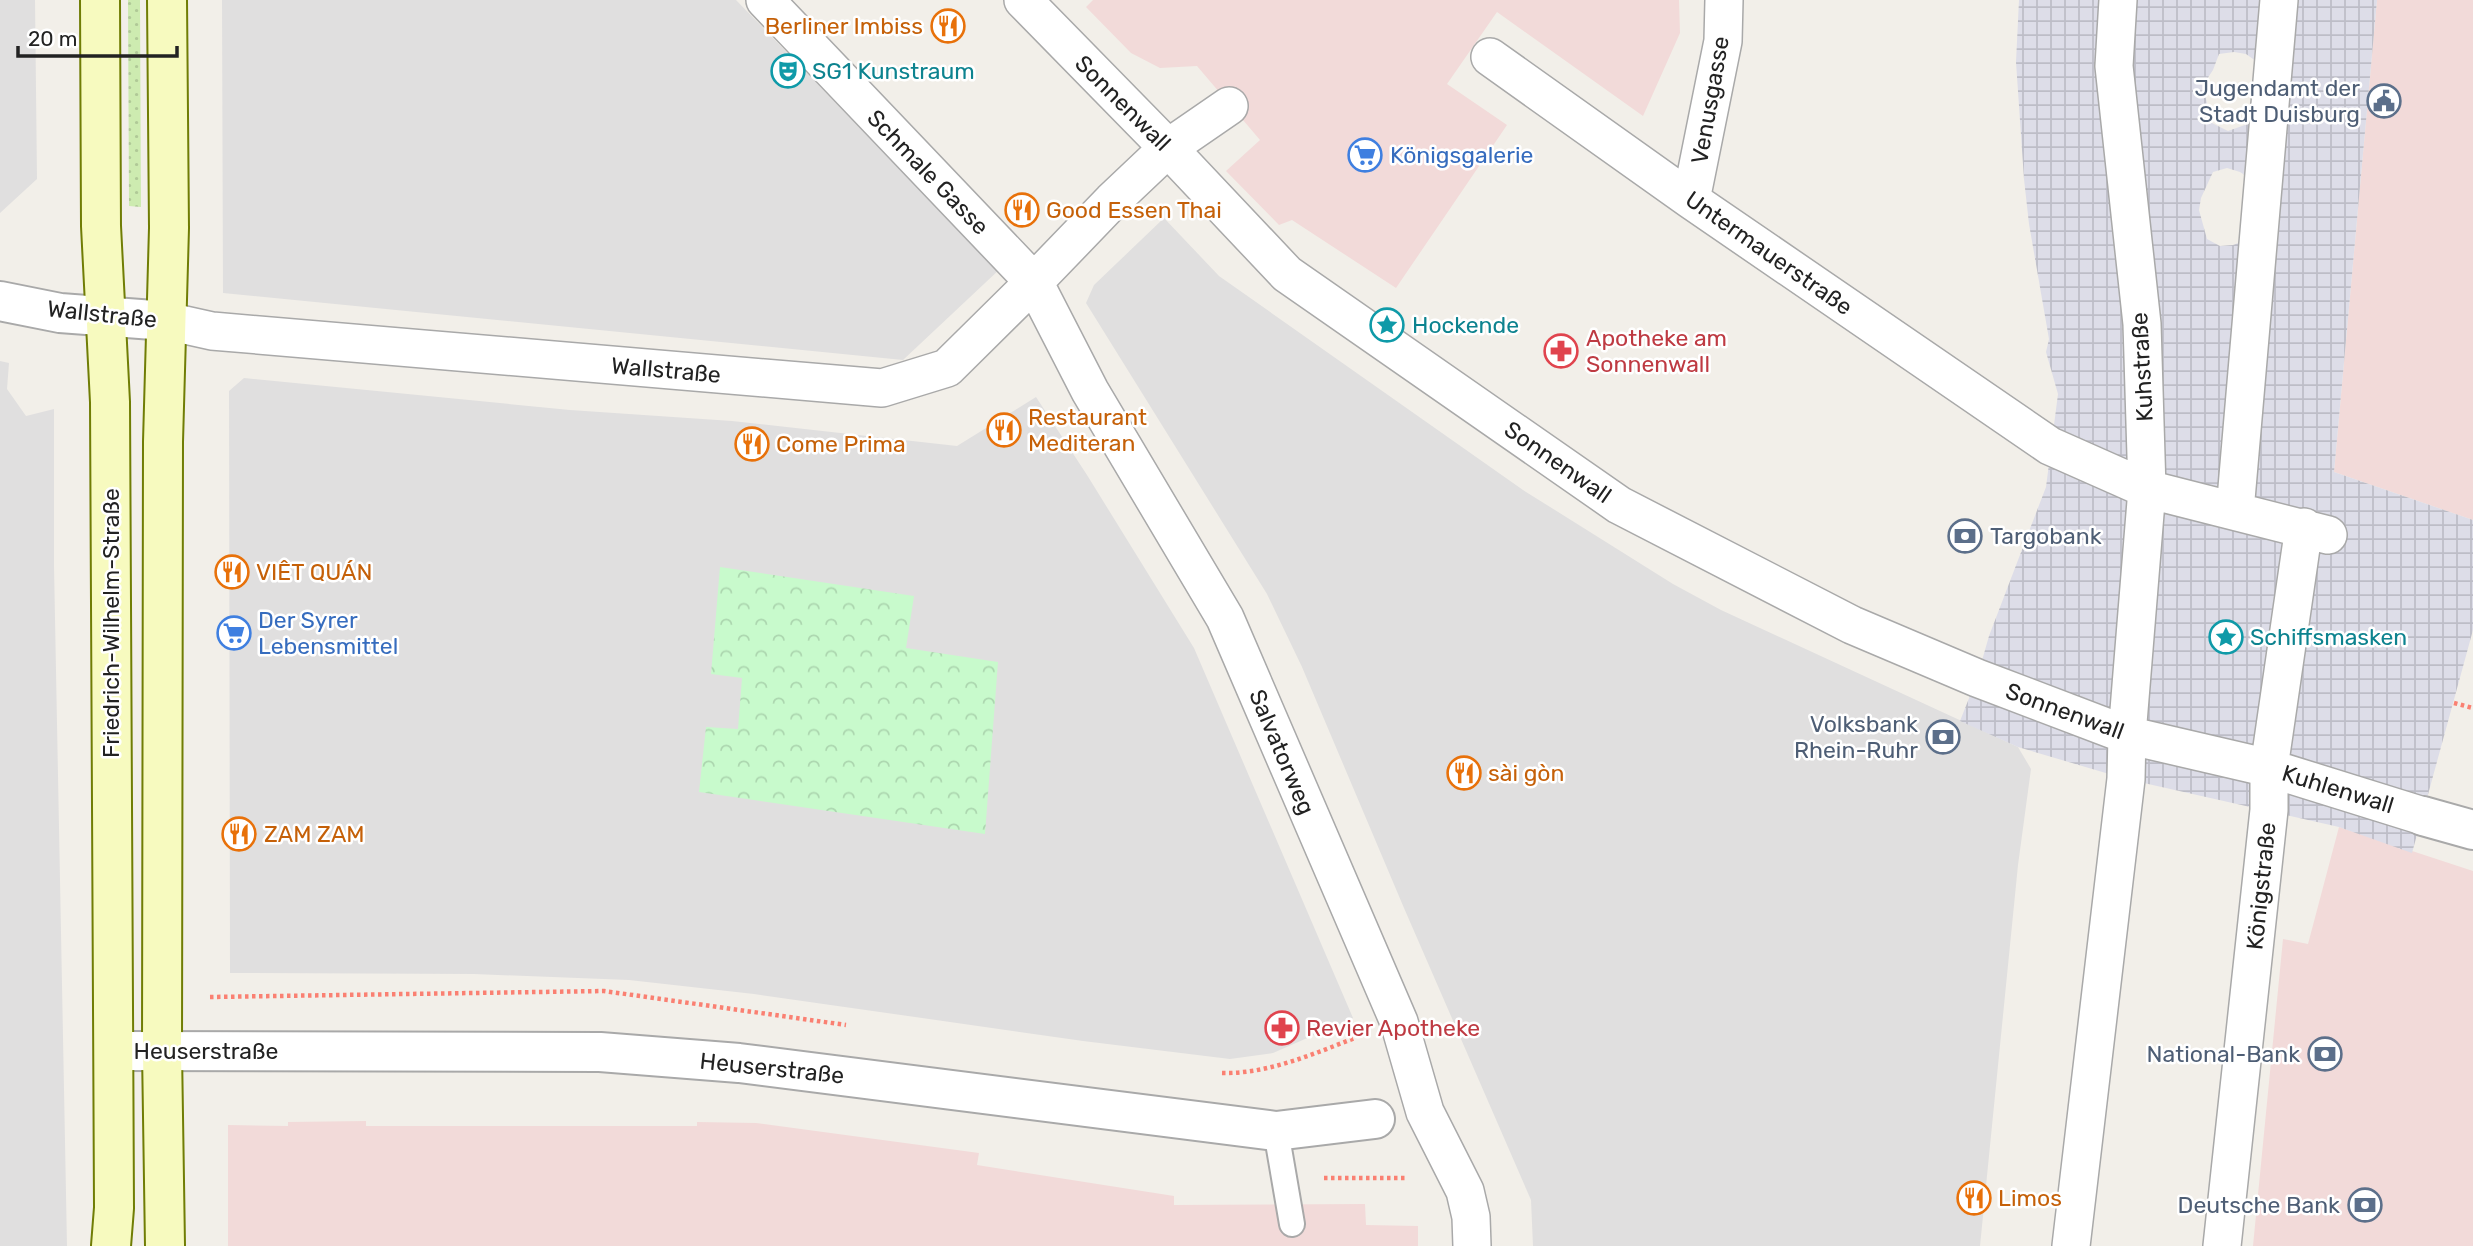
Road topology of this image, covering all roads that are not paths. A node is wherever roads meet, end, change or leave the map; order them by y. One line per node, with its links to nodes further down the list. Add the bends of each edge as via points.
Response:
1 (100, 0): 14 (main road, Friedrich-Wilhelm-Straße)
2 (167, 0): 15 (main road)
3 (765, 0): 12 (street, Schmale Gasse)
4 (1023, 0): 10 (street, Sonnenwall)
5 (1724, 0): 11 (street, Venusgasse, via 1723,41)
6 (2118, 0): 16 (street, Kuhstraße, via 2114,66 2142,324)
7 (2279, 0): 17 (street)
8 (1490, 57): 11 (street, Untermauerstraße)
9 (1229, 106): 10 (street, Wallstraße)
10 (1168, 148): 12 (street, Wallstraße); 19 (street, Sonnenwall, via 1287,274 1619,505 1852,625)
11 (1691, 200): 16 (street, Untermauerstraße, via 2050,446)
12 (1034, 282): 15 (street, Wallstraße, via 947,368 881,388 212,331); 26 (street, Salvatorweg, via 1090,391 1225,618 1398,1022)
13 (0, 301): 14 (street, Wallstraße, via 60,313)
14 (104, 315): 15 (street, Wallstraße); 24 (main road, Friedrich-Wilhelm-Straße, via 110,402)
15 (167, 321): 25 (main road)
16 (2147, 489): 17 (street, Untermauerstraße); 19 (street, Kuhstraße)
17 (2235, 511): 18 (street, Untermauerstraße)
18 (2316, 531): 21 (street, Königstraße)
19 (2127, 735): 20 (street, Sonnenwall); 33 (street, via 2126,779)
20 (2202, 751): 21 (street, Kuhlenwall)
21 (2269, 768): 22 (street, Kuhlenwall); 34 (street, Königstraße, via 2269,810)
22 (2423, 816): 23 (street, Kuhlenwall)
23 (2473, 830)
24 (114, 1051): 25 (street, Heuserstraße); 30 (main road, Friedrich-Wilhelm-Straße)
25 (162, 1051): 28 (street, Heuserstraße, via 600,1052 739,1063); 31 (main road)
26 (1425, 1112): 27 (street, Heuserstraße); 32 (street, Salvatorweg, via 1465,1191)
27 (1375, 1119): 28 (street, Heuserstraße)
28 (1276, 1131): 29 (lane)
29 (1292, 1224)
30 (111, 1246)
31 (165, 1246)
32 (1472, 1246)
33 (2071, 1246)
34 (2222, 1246)

